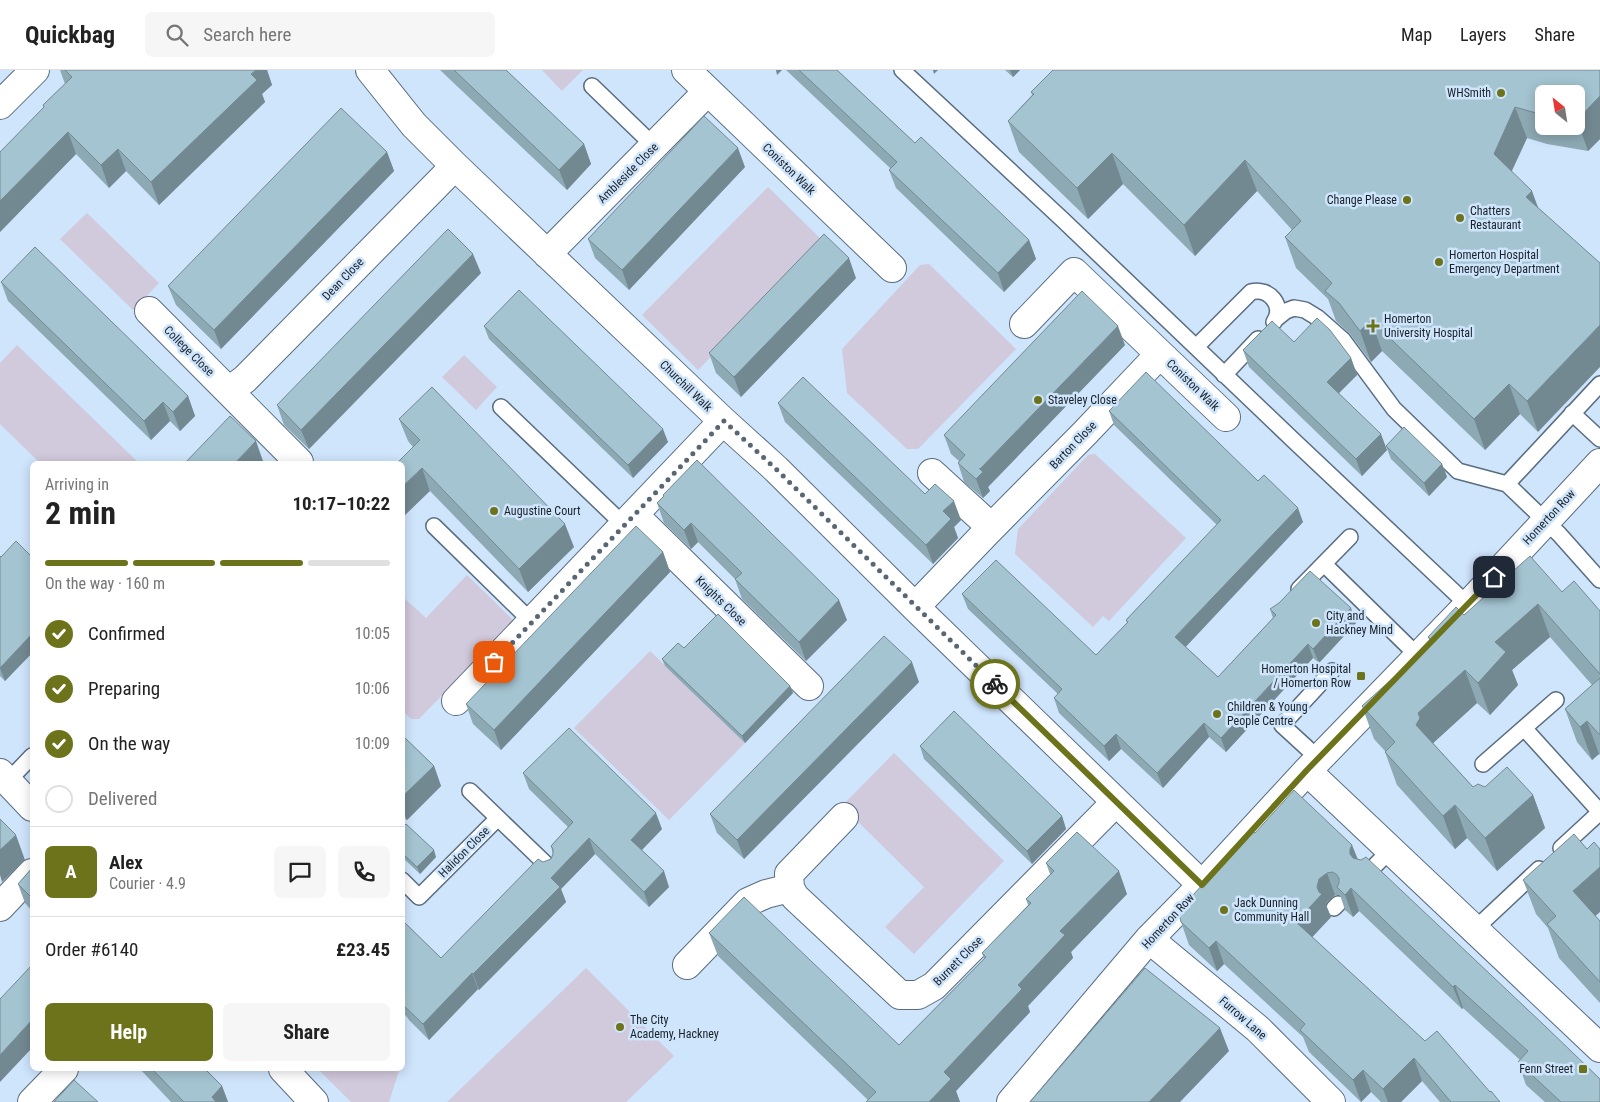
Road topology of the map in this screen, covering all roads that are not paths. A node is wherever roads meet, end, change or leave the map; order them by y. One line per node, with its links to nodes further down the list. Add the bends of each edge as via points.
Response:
1 (35, 70): 7 (main road)
2 (370, 70): 9 (main road, Churchill Walk, via 414,125)
3 (686, 70): 6 (main road, Coniston Walk)
4 (902, 70): 15 (lane)
5 (592, 86): 8 (lane)
6 (708, 91): 8 (main road, Ambleside Close); 11 (main road, Coniston Walk)
7 (0, 105)
8 (654, 146): 10 (main road, Ambleside Close)
9 (455, 166): 10 (main road, Churchill Walk); 19 (main road, Dean Close, via 245,379)
10 (547, 254): 23 (main road, Churchill Walk)
11 (892, 268)
12 (149, 311): 19 (main road, College Close)
13 (1276, 319): 15 (lane, via 1278,312 1274,300 1261,291 1251,292); 17 (lane); 28 (lane, via 1294,308 1318,318 1343,340 1394,409 1458,471)
14 (1024, 324): 16 (main road, via 1074,272)
15 (1196, 348): 17 (lane)
16 (1160, 354): 22 (main road, Coniston Walk); 32 (main road, Barton Close)
17 (1224, 375): 37 (lane)
18 (1600, 384): 21 (lane)
19 (229, 390): 25 (main road, College Close)
20 (501, 407): 29 (lane)
21 (1572, 414): 24 (lane); 28 (lane)
22 (1226, 417)
23 (724, 421): 29 (main road); 38 (main road, Churchill Walk)
24 (1600, 439)
25 (298, 461)
26 (1600, 463): 30 (main road, Homerton Row)
27 (932, 473): 32 (main road)
28 (1507, 484): 30 (lane)
29 (629, 520): 39 (main road); 42 (main road, Knights Close)
30 (1545, 522): 35 (lane); 37 (main road, Homerton Row)
31 (434, 526): 39 (lane)
32 (991, 527): 38 (main road, Barton Close)
33 (1350, 536): 34 (lane)
34 (1324, 564): 36 (lane); 40 (lane)
35 (1600, 580)
36 (1291, 598)
37 (1468, 605): 40 (main road, Homerton Row)
38 (915, 607): 51 (main road, Churchill Walk)
39 (532, 622): 44 (main road)
40 (1418, 656): 48 (main road, Homerton Row)
41 (1332, 671): 48 (lane, via 1282,725)
42 (809, 686)
43 (1556, 700): 45 (lane)
44 (456, 701)
45 (1524, 728): 47 (lane); 53 (lane)
46 (30, 758): 49 (lane)
47 (1483, 764)
48 (1313, 765): 56 (main road); 61 (main road, Homerton Row)
49 (4, 777): 52 (main road)
50 (470, 791): 55 (lane, Halidon Close)
51 (1116, 802): 61 (main road, Churchill Walk); 62 (main road, Burnett Close, via 934,986 918,994 900,995 795,897)
52 (30, 804)
53 (1600, 812): 64 (lane)
54 (844, 817): 62 (main road, via 790,874)
55 (498, 818): 57 (lane); 60 (lane, Halidon Close, via 419,897)
56 (1391, 850): 59 (lane); 64 (main road)
57 (550, 868)
58 (30, 874): 63 (main road)
59 (1368, 874)
60 (405, 883)
61 (1202, 885): 65 (main road, Homerton Row)
62 (790, 888): 66 (main road, via 748,902)
63 (0, 907)
64 (1475, 929): 67 (main road)
65 (1149, 939): 72 (main road, Homerton Row); 73 (main road, Furrow Lane, via 1258,1029)
66 (687, 965)
67 (1600, 1048)
68 (62, 1071): 70 (main road)
69 (285, 1071): 71 (main road)
70 (32, 1102)
71 (314, 1102)
72 (1011, 1102)
73 (1331, 1102)

